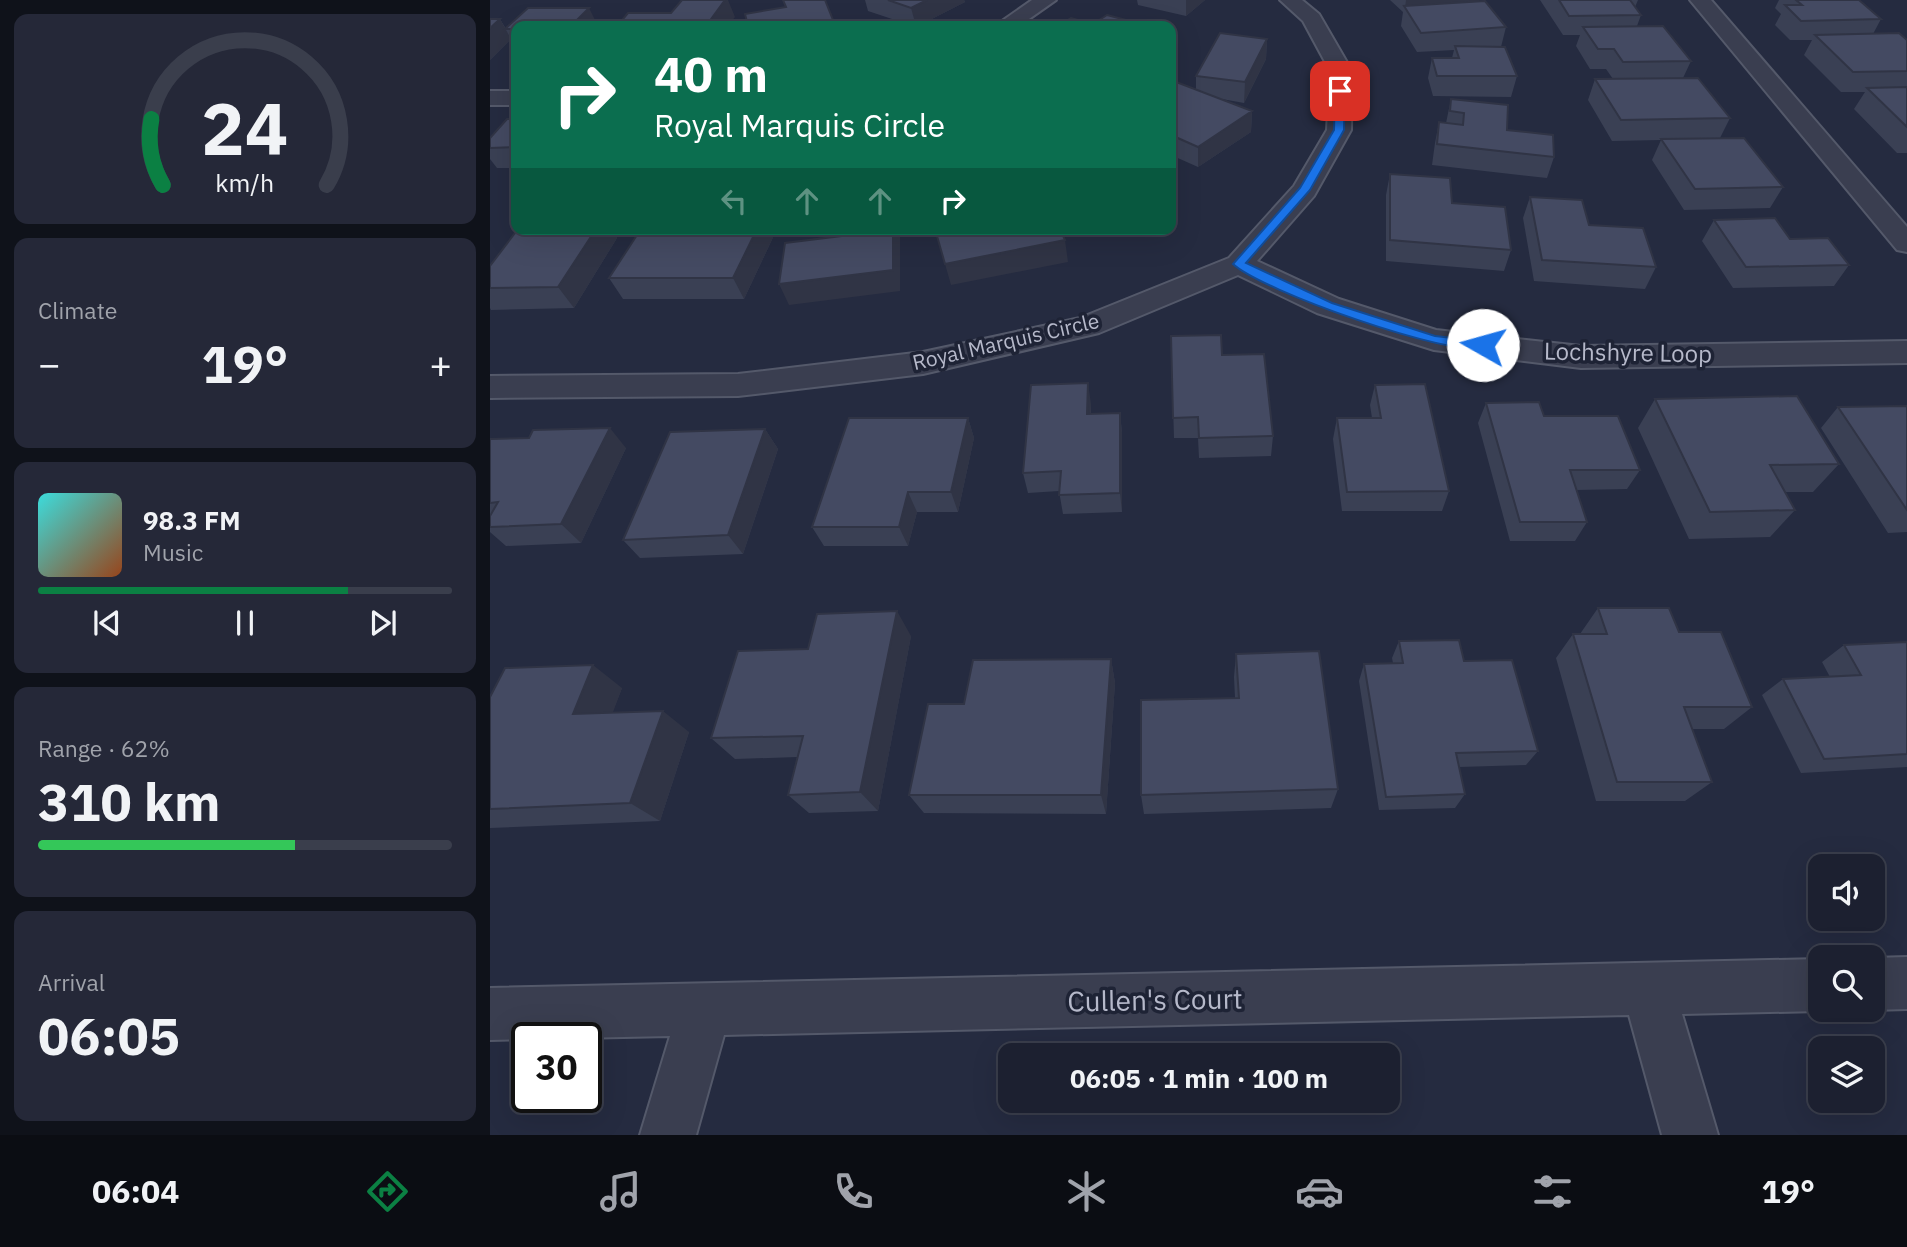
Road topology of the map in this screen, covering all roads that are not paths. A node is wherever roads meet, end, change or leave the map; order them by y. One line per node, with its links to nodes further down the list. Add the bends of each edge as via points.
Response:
1 (1046, 0): 4 (street)
2 (1290, 0): 8 (street, Royal Marquis Circle, via 1312,18 1341,71 1339,130 1305,190)
3 (1700, 0): 7 (street)
4 (1013, 21)
5 (490, 98): 6 (street)
6 (511, 98)
7 (1907, 244)
8 (1239, 264): 9 (street, Lochshyre Loop, via 1328,306 1434,340 1581,357); 10 (street, Royal Marquis Circle, via 1088,326 923,363 738,385)
9 (1907, 352)
10 (490, 387)
11 (1907, 983): 12 (street)
12 (1885, 984)
13 (1808, 985): 14 (street, Cullen's Court)
14 (1648, 989): 15 (street, Cullen's Court); 18 (street)
15 (704, 1010): 16 (street, Cullen's Court); 17 (street)
16 (490, 1014)
17 (668, 1135)
18 (1690, 1135)

